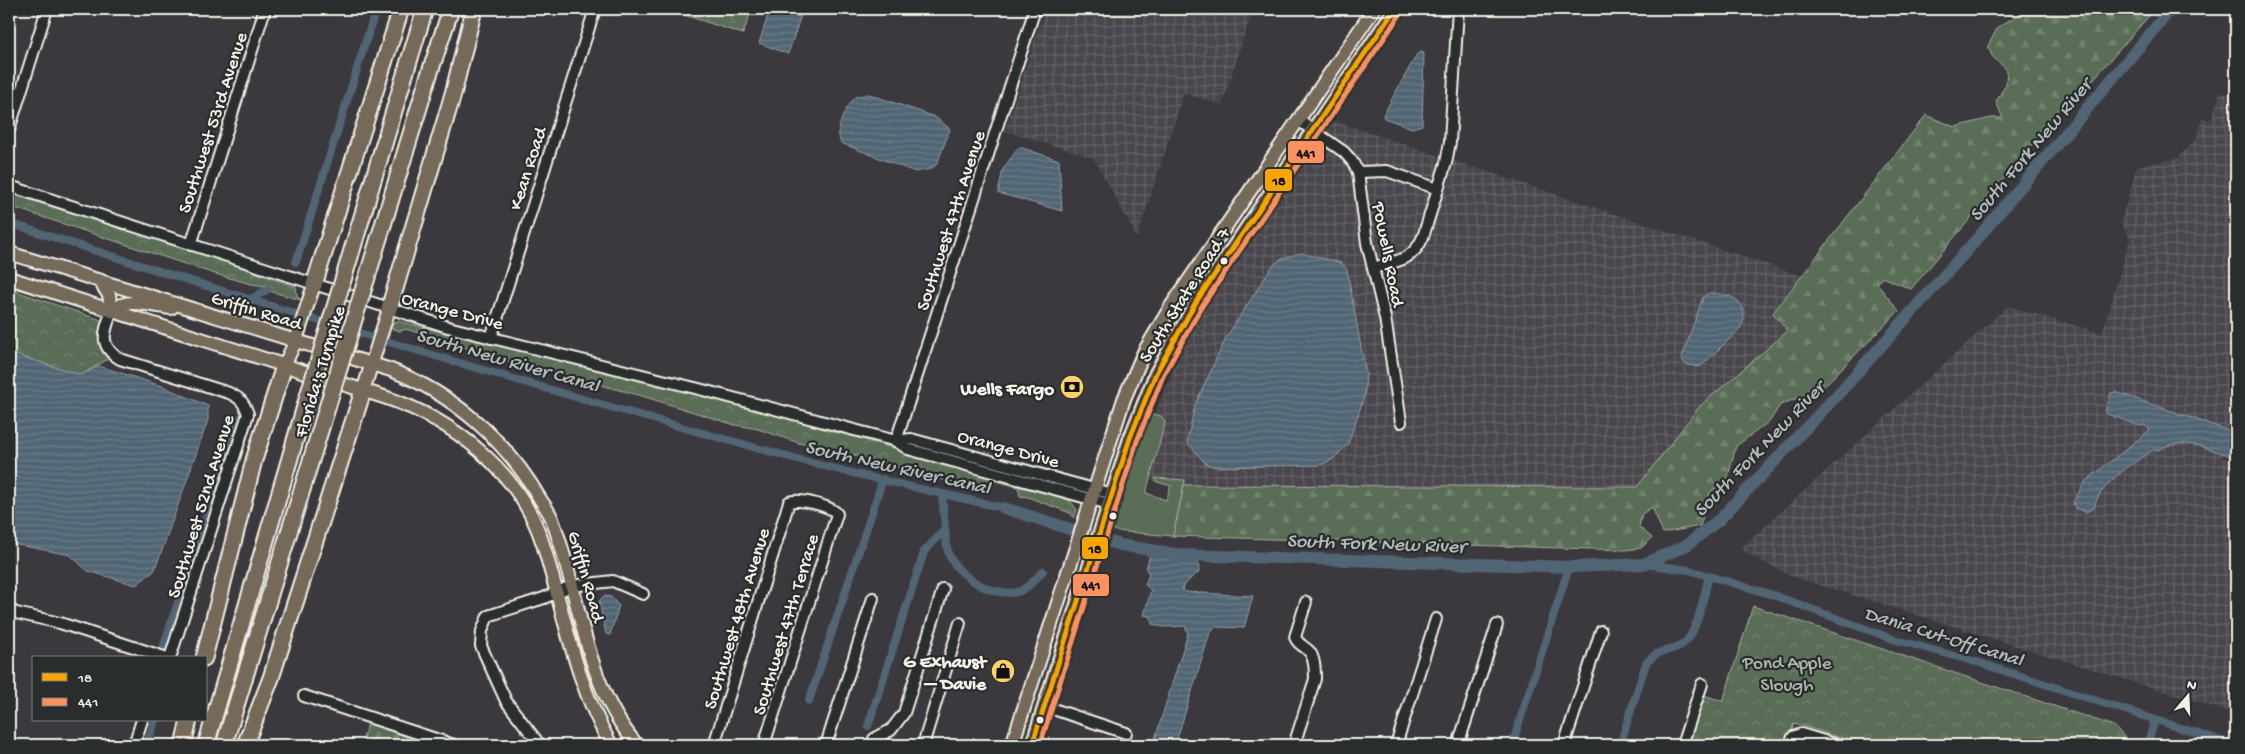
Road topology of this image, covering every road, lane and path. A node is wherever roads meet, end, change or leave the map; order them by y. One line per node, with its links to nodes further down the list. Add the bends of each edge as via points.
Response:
1 (47, 9): 13 (street)
2 (266, 9): 18 (street, Southwest 53rd Avenue)
3 (401, 9): 24 (highway)
4 (426, 9): 64 (highway, Florida's Turnpike, bridge)
5 (451, 9): 65 (highway, Florida's Turnpike, bridge)
6 (474, 9): 26 (highway, via 453,94)
7 (595, 9): 30 (street, Kean Road)
8 (1035, 9): 35 (street, Southwest 47th Avenue)
9 (1374, 9): 12 (main road, South State Road 7)
10 (1395, 9): 14 (main road, South State Road 7)
11 (1458, 9): 17 (street, via 1451,134)
12 (1298, 120): 14 (street, Powells Road); 23 (main road, South State Road 7)
13 (9, 130)
14 (1312, 130): 15 (street, Powells Road, via 1344,152); 28 (main road, South State Road 7)
15 (1358, 172): 17 (street, via 1387,172); 20 (street, Powells Road)
16 (9, 186): 18 (street, Orange Drive)
17 (1438, 189): 20 (street, via 1418,249 1411,256)
18 (191, 245): 24 (street, Orange Drive)
19 (9, 253): 22 (main road, Griffin Road)
20 (1373, 268): 34 (street, Powells Road, via 1385,318)
21 (9, 278): 27 (main road, Griffin Road)
22 (98, 280): 25 (main road, Griffin Road); 27 (main road, via 109,295)
23 (1186, 284): 28 (main road, via 1190,298); 38 (main road, South State Road 7, via 1155,331 1133,377)
24 (314, 285): 26 (street, Orange Drive); 29 (main road)
25 (198, 310): 27 (main road, via 130,302 116,306); 29 (main road, Griffin Road)
26 (389, 310): 30 (street, Orange Drive); 31 (main road)
27 (112, 311): 32 (main road, Griffin Road); 53 (street, Southwest 52nd Avenue, via 105,329 104,344 109,353 120,360 229,393 245,404 248,414)
28 (1185, 320): 39 (main road, South State Road 7, via 1145,397)
29 (298, 335): 31 (main road, Griffin Road); 32 (main road)
30 (491, 338): 35 (street, Orange Drive)
31 (374, 358): 33 (main road); 41 (main road, Griffin Road, via 462,409 499,442 530,481 553,521)
32 (284, 366): 33 (main road, Griffin Road); 54 (highway, via 254,460)
33 (363, 390): 43 (main road, Griffin Road, via 396,400 455,430 498,470 531,518 542,543); 66 (highway, via 271,678)
34 (1400, 422)
35 (896, 442): 36 (street, Orange Drive, via 910,439); 37 (street, Orange Drive, via 908,449)
36 (1002, 463): 37 (street); 38 (street, Orange Drive)
37 (983, 470): 38 (street, Orange Drive)
38 (1093, 494): 39 (street, Orange Drive); 55 (main road, South State Road 7)
39 (1110, 499): 58 (main road, South State Road 7)
40 (790, 502): 71 (street, Southwest 48th Avenue); 72 (street, Southwest 47th Terrace, via 799,500 835,510 837,514)
41 (571, 586): 43 (street); 44 (street, via 613,581); 70 (main road, Griffin Road, via 595,671 610,705)
42 (943, 589): 74 (street, via 904,714 891,730 874,739)
43 (555, 593): 68 (street, via 488,616 482,631 481,646 506,701); 69 (main road, Griffin Road, via 578,674)
44 (643, 594)
45 (872, 598): 73 (street)
46 (1306, 602): 78 (street, via 1295,637 1298,644 1310,652 1315,679)
47 (9, 609): 52 (street)
48 (1436, 618): 79 (street)
49 (960, 623): 75 (street)
50 (1497, 625): 80 (street)
51 (1601, 631): 81 (street)
52 (163, 656)
53 (170, 656)
54 (205, 656)
55 (1036, 671): 58 (main road, via 1036,692); 76 (main road, South State Road 7)
56 (1702, 684): 82 (street)
57 (304, 696): 67 (street)
58 (1044, 706): 61 (street); 77 (main road, South State Road 7)
59 (141, 722): 62 (street)
60 (189, 722): 63 (highway)
61 (1126, 733)
62 (134, 745)
63 (183, 745)
64 (206, 745)
65 (224, 745)
66 (245, 745)
67 (454, 745)
68 (540, 745)
69 (611, 745)
70 (636, 745)
71 (714, 745)
72 (764, 745)
73 (826, 745)
74 (872, 745)
75 (923, 745)
76 (1012, 745)
77 (1032, 745)
78 (1294, 745)
79 (1396, 745)
80 (1458, 745)
81 (1564, 745)
82 (1682, 745)
83 (1790, 745): 84 (street, via 1793,737 1801,734)
84 (1837, 745)

